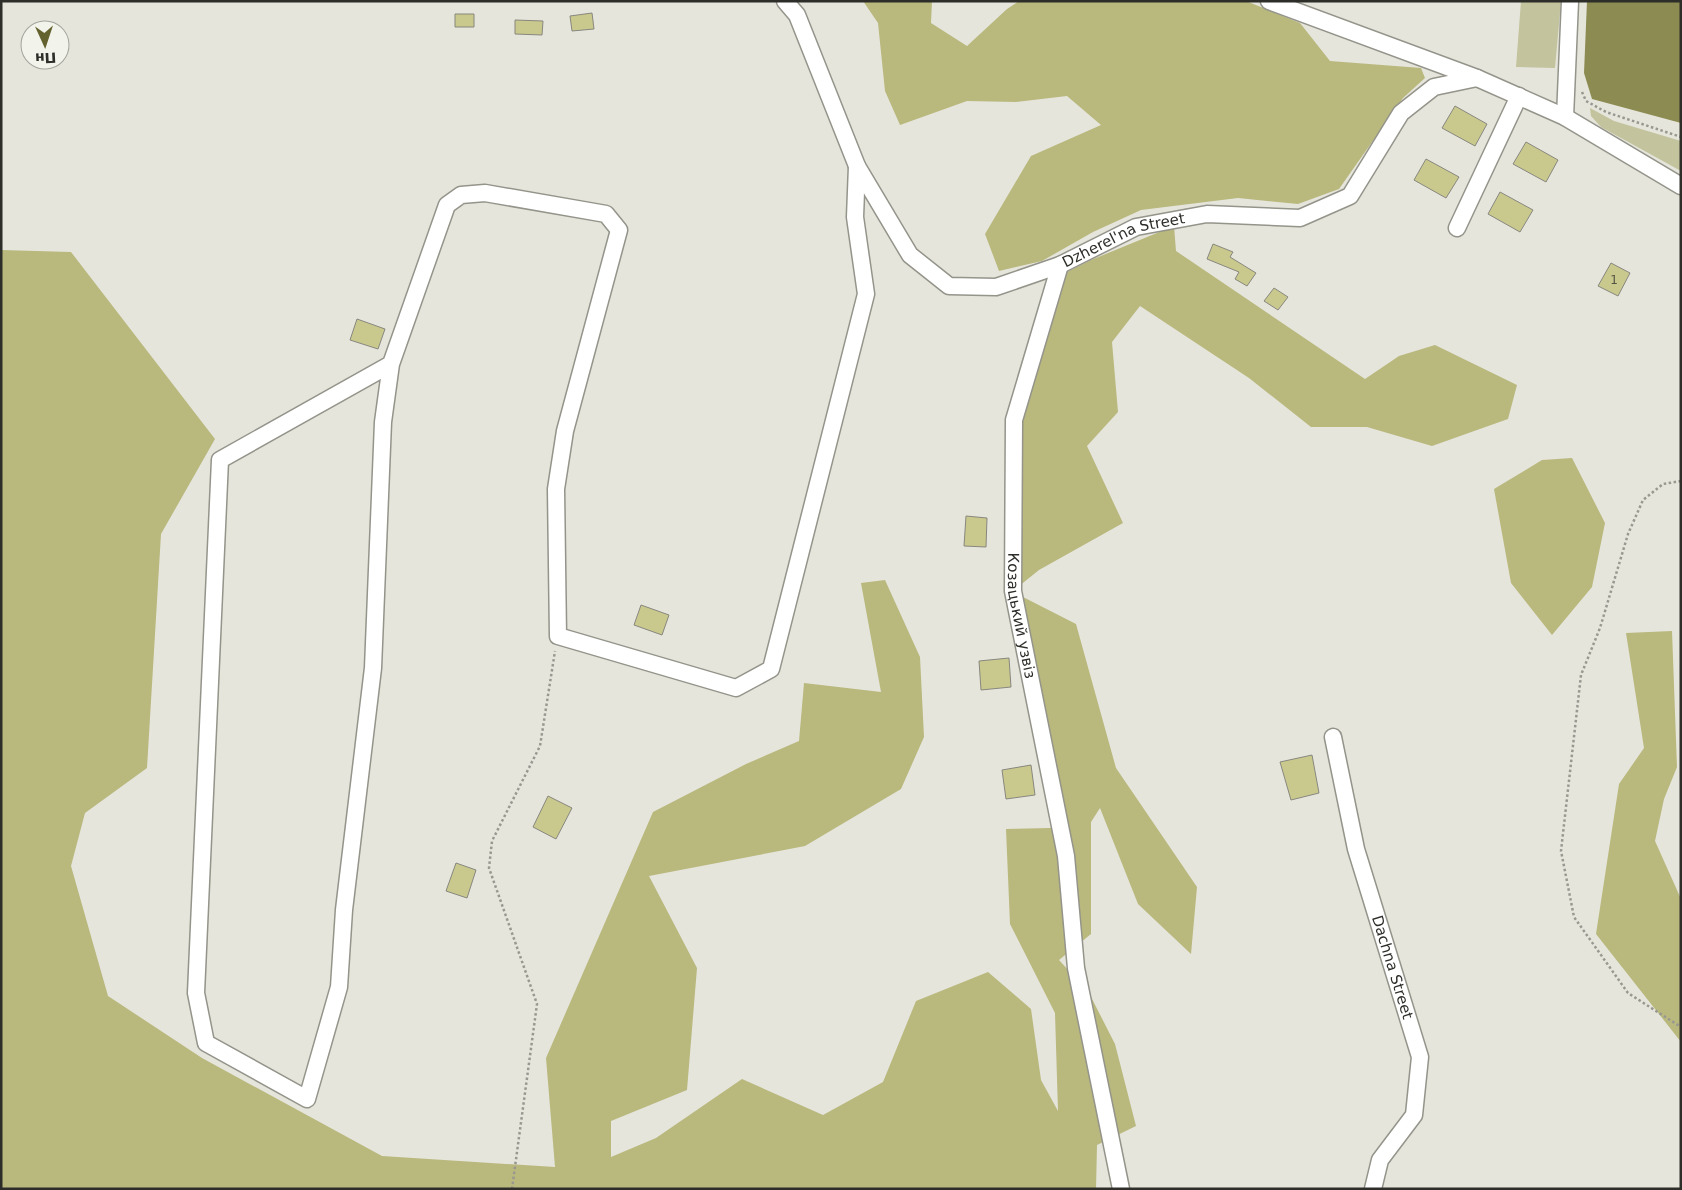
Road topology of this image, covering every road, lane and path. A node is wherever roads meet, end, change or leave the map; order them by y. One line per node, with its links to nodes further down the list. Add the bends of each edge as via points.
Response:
1 (785, 1): 9 (street, Dzherel'na Street, via 797,15)
2 (1269, 1): 4 (street)
3 (1570, 1): 7 (street)
4 (1477, 78): 6 (street); 12 (street, Dzherel'na Street, via 1434,86 1401,113 1350,196 1300,218 1207,214 1136,228)
5 (1581, 88): 8 (path, via 1586,102 1606,112)
6 (1519, 96): 7 (street); 11 (street)
7 (1565, 117): 10 (street)
8 (1681, 137)
9 (857, 166): 12 (street, Dzherel'na Street, via 910,255 949,286 996,287); 15 (street, via 855,217 866,294 772,669 736,688)
10 (1681, 186)
11 (1457, 228)
12 (1060, 265): 19 (street, Козацький узвіз, via 1014,420 1013,591 1066,856 1076,968)
13 (391, 364): 13 (street, via 384,422 373,668 344,910 339,986 307,1099 206,1043 196,993 220,460); 15 (street, via 448,205 461,195 485,193 606,214 620,230 565,431 556,489)
14 (1681, 481): 17 (path, via 1663,484 1643,500 1628,534 1600,628 1581,675 1561,851 1574,917 1628,993)
15 (558, 636): 18 (path, via 540,746 492,841 489,868 537,1004)
16 (1333, 737): 20 (street, Dachna Street, via 1356,849 1420,1057 1414,1115 1380,1160)
17 (1681, 1027)
18 (512, 1189)
19 (1121, 1189)
20 (1373, 1189)

